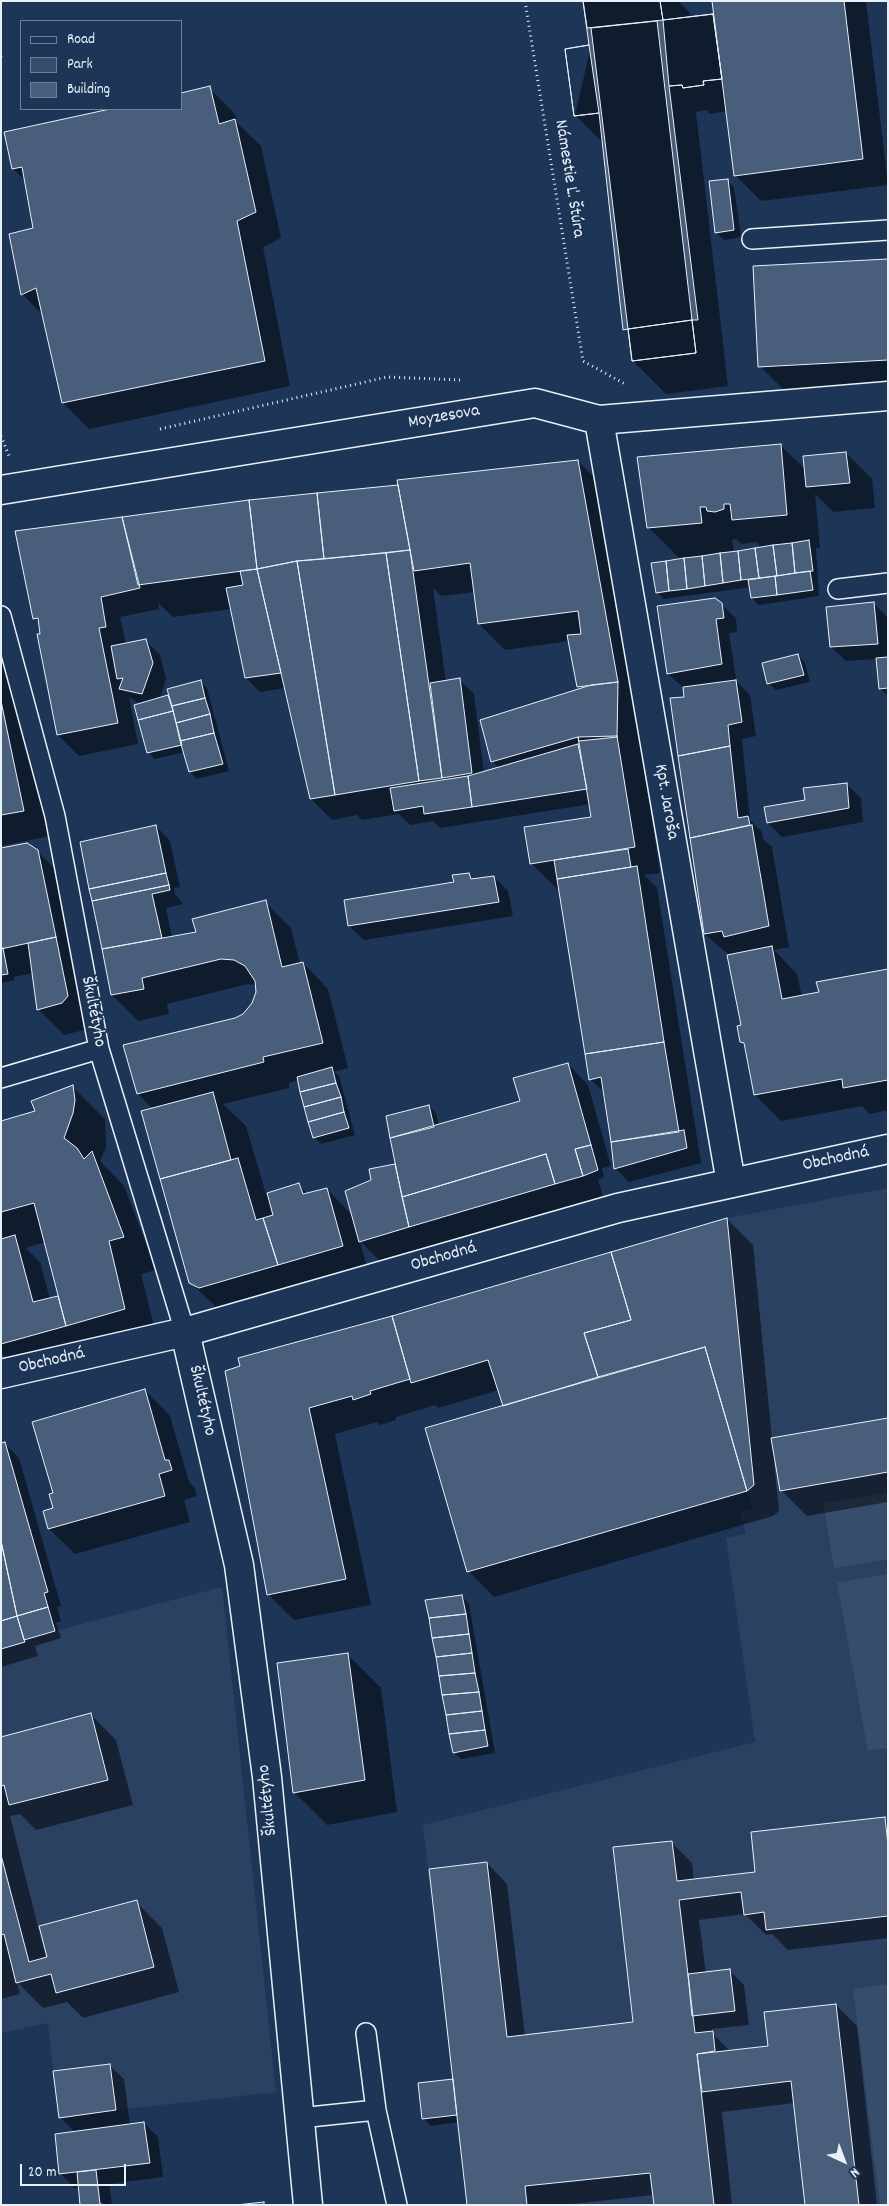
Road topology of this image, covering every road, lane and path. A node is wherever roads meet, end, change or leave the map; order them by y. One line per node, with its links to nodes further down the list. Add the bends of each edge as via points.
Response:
1 (525, 1): 5 (path, Námestie Ľ. Štúra, via 583,361)
2 (888, 230): 3 (lane)
3 (752, 239)
4 (461, 380): 8 (path, via 387,377)
5 (628, 386)
6 (888, 396): 7 (street, Moyzesova)
7 (599, 420): 11 (street, Moyzesova, via 535,403); 18 (street, Kpt. Jaroša)
8 (156, 430)
9 (1, 436): 10 (path)
10 (12, 463)
11 (1, 490)
12 (888, 583): 13 (lane)
13 (838, 589)
14 (1, 616): 15 (lane, Škultétyho, via 55,816)
15 (99, 1049): 16 (lane); 19 (lane, Škultétyho)
16 (1, 1078)
17 (888, 1149): 18 (street, Obchodná)
18 (731, 1183): 19 (street, Obchodná, via 618,1208)
19 (185, 1332): 20 (street, Obchodná); 23 (street, Škultétyho, via 239,1565 267,1777)
20 (1, 1374)
21 (366, 2033): 22 (lane)
22 (376, 2110): 23 (lane); 25 (lane)
23 (300, 2118): 24 (street, Škultétyho)
24 (308, 2205)
25 (397, 2205)

